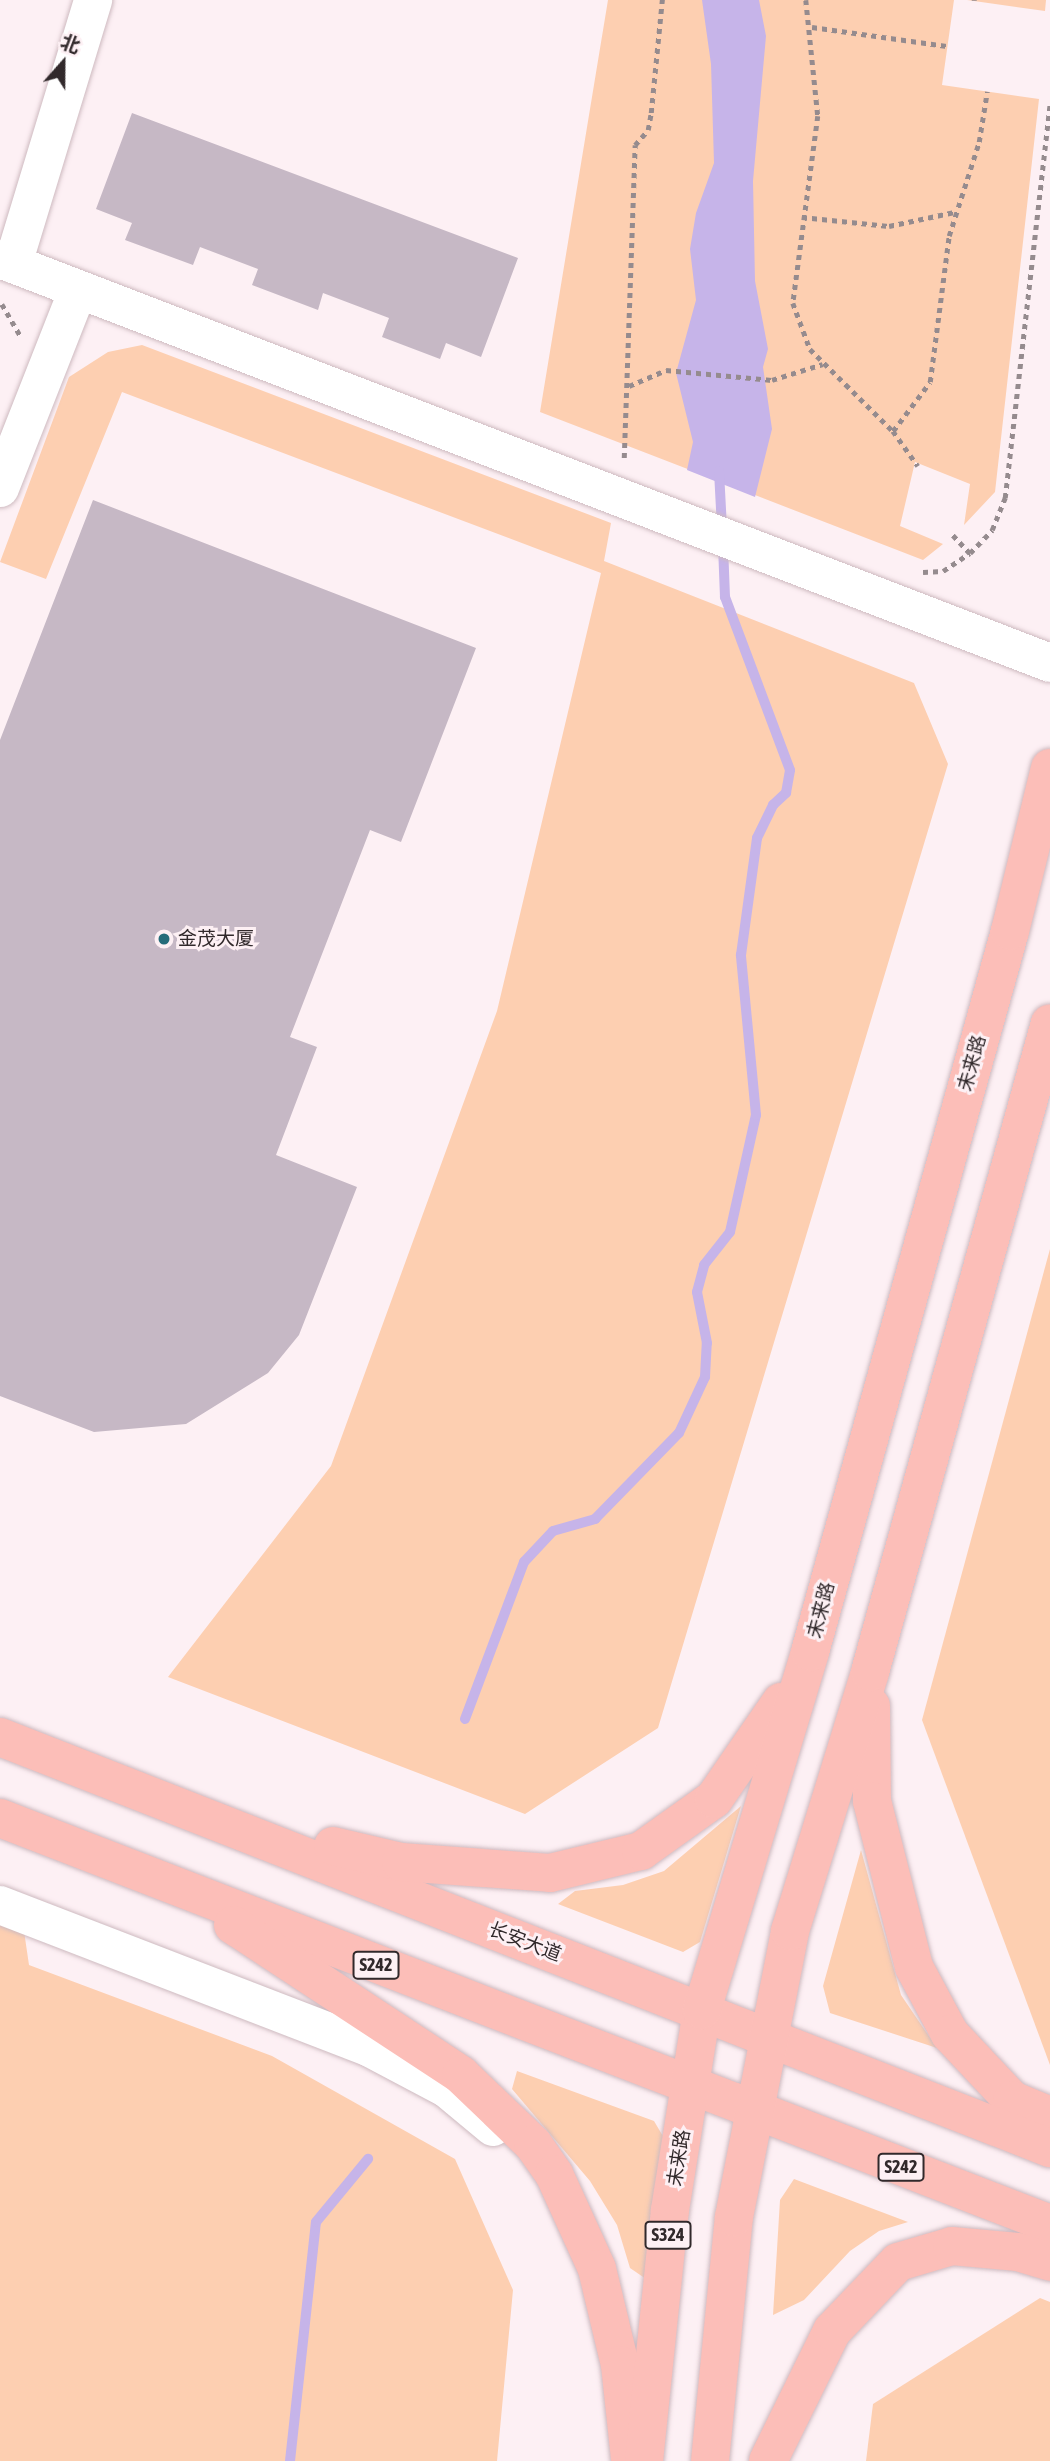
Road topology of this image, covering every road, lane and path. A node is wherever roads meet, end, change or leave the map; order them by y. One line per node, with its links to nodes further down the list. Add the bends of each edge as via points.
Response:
1 (93, 0): 10 (street)
2 (662, 0): 13 (path, via 648,130 635,145)
3 (806, 0): 4 (path)
4 (812, 27): 5 (path); 9 (path, via 818,116)
5 (947, 46)
6 (987, 92): 8 (path, via 979,142)
7 (1050, 105): 19 (path, via 1005,498 992,530)
8 (956, 212): 9 (path, via 889,226); 14 (path, via 930,382)
9 (802, 217): 12 (path, via 793,303 800,328)
10 (6, 262): 11 (street)
11 (78, 290): 17 (street); 21 (street)
12 (823, 364): 13 (path, via 772,380 653,373); 14 (path)
13 (629, 386): 15 (path)
14 (893, 431): 16 (path)
15 (624, 458)
16 (918, 467)
17 (0, 488)
18 (953, 535): 19 (path)
19 (970, 553): 20 (path, via 943,571)
20 (916, 572)
21 (1050, 663)
22 (1050, 768): 24 (main road, 未来路, via 1010,931)
23 (1050, 1023): 25 (main road)
24 (810, 1652): 27 (main road, via 767,1727 714,1799 641,1851 550,1873 482,1871 401,1862); 31 (main road, 未来路)
25 (870, 1672): 32 (main road, via 790,1931); 35 (main road, via 872,1801 914,1967 950,2034 1012,2100)
26 (0, 1737): 27 (main road, 长安大道)
27 (197, 1814): 31 (main road, 长安大道)
28 (0, 1818): 29 (main road, S242)
29 (176, 1886): 33 (main road, S242); 37 (main road, via 461,2075 533,2144)
30 (0, 1905): 37 (street, via 403,2064 446,2088 522,2158)
31 (702, 2010): 32 (main road, 长安大道); 33 (main road, 未来路 / S324)
32 (766, 2035): 34 (main road); 36 (main road, 长安大道)
33 (690, 2086): 34 (main road, S242); 41 (main road, 未来路 / S324, via 670,2210)
34 (752, 2110): 38 (main road, S242); 42 (main road, via 734,2217)
35 (1050, 2116)
36 (1050, 2148)
37 (554, 2174): 40 (main road, via 597,2269 620,2365)
38 (1050, 2224)
39 (1050, 2262): 43 (main road, via 1018,2252 952,2246 898,2262 832,2331)
40 (630, 2461)
41 (644, 2461)
42 (710, 2461)
43 (768, 2461)

